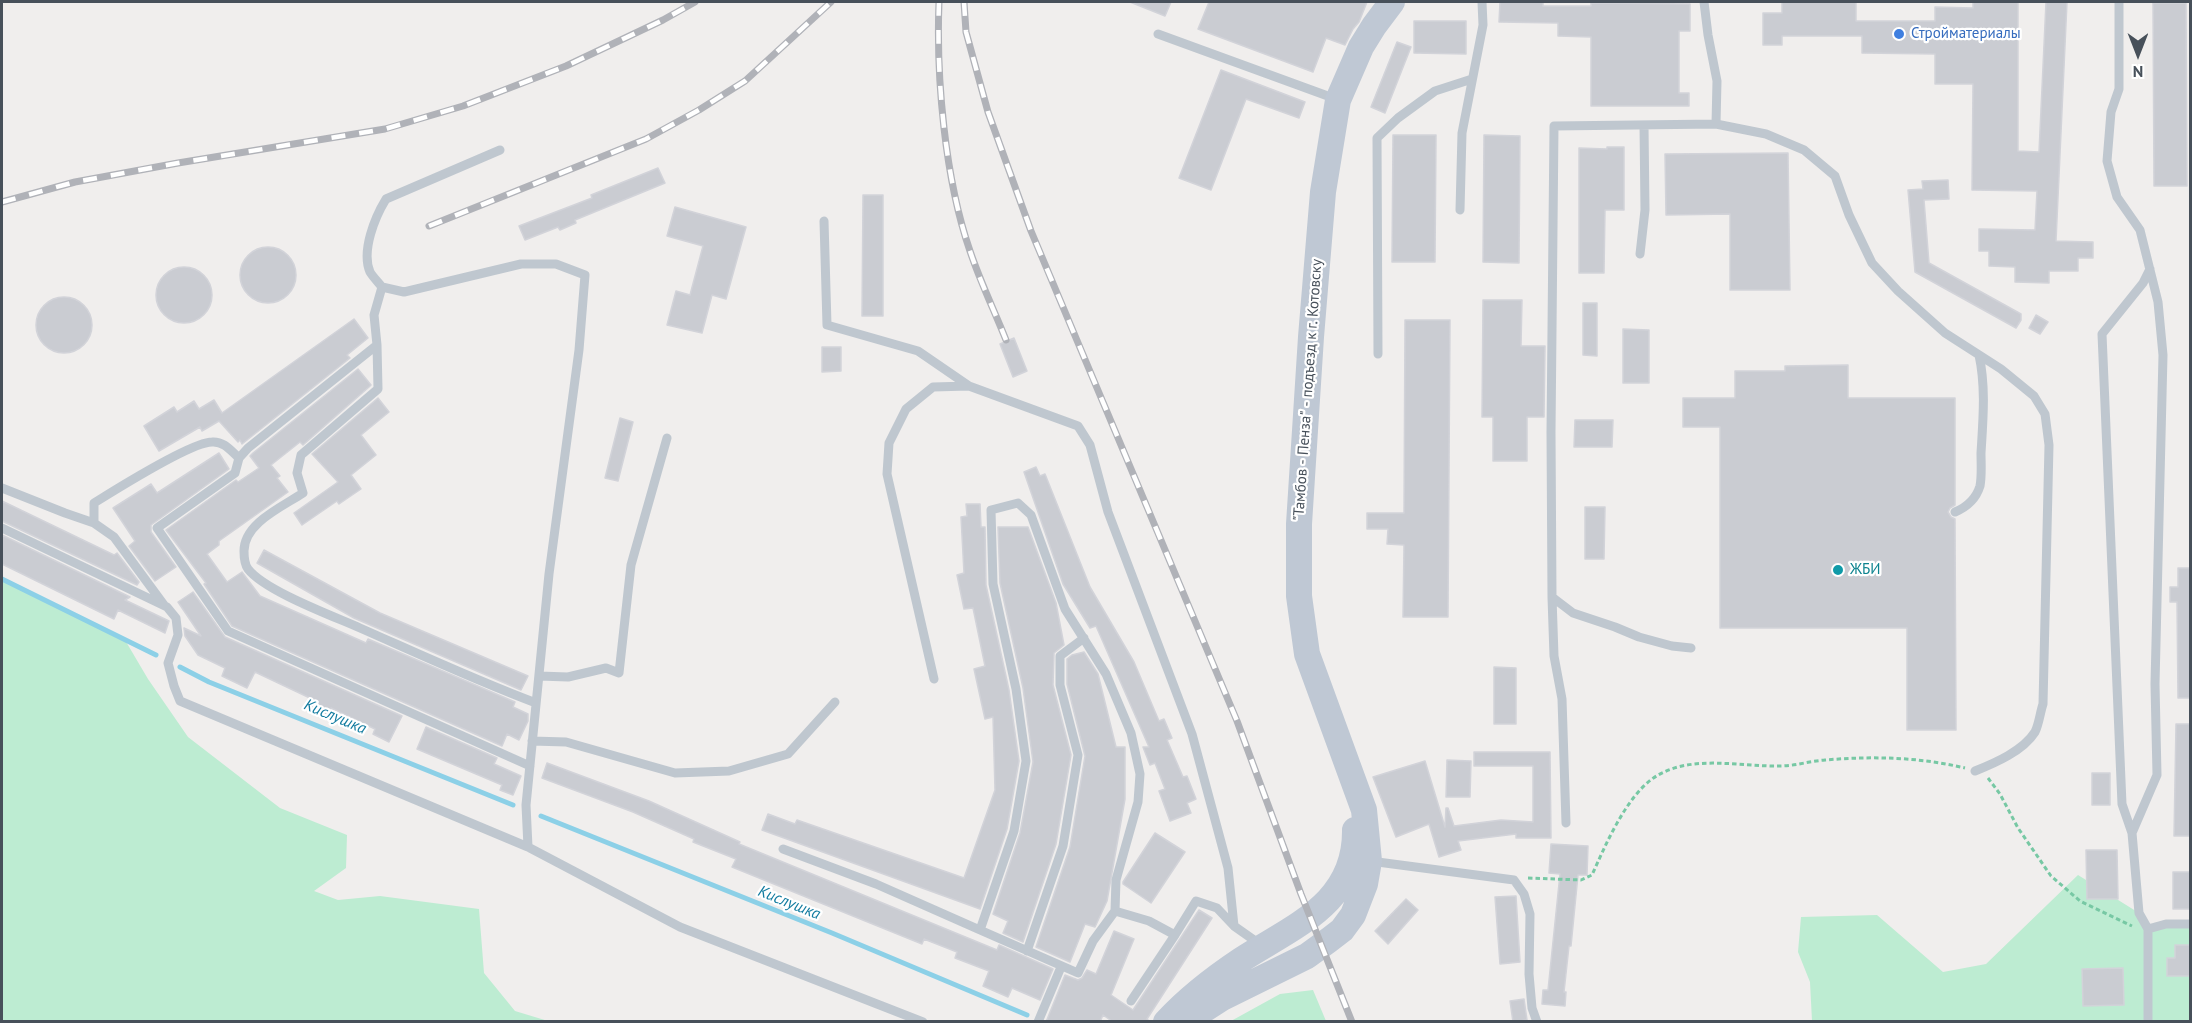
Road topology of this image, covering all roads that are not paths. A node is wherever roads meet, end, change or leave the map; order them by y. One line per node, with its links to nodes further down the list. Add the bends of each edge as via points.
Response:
1 (1392, 2): 7 (main road, "Тамбов - Пенза" - подъезд к г. Котовску, via 1362,47)
2 (1482, 2): 6 (lane, via 1483,25)
3 (1704, 2): 8 (lane, via 1717,81)
4 (2119, 2): 14 (lane, via 2119,89 2111,112 2107,161 2117,197 2140,230)
5 (1158, 34): 7 (lane)
6 (1472, 79): 11 (lane, via 1462,133); 17 (lane, via 1435,91 1377,138)
7 (1338, 100): 37 (main road, "Тамбов - Пенза" - подъезд к г. Котовску, via 1320,225 1298,573 1307,654)
8 (1716, 124): 9 (lane); 18 (lane, via 1766,134 1804,150 1835,176 1872,263 1945,333)
9 (1644, 125): 13 (lane, via 1645,210); 26 (lane, via 1554,126)
10 (500, 150): 15 (lane, via 386,199 368,247 370,271)
11 (1460, 210)
12 (824, 221): 19 (lane, via 827,325 918,351)
13 (1640, 254)
14 (2150, 269): 39 (lane, via 2163,355 2155,684 2157,775); 39 (lane, via 2102,334 2122,804)
15 (382, 287): 16 (lane, via 374,315); 30 (lane, via 404,292 521,264 556,264 585,275)
16 (377, 345): 21 (lane); 33 (lane, via 378,389 301,455 297,472 303,493 248,533 244,550 247,567 296,601)
17 (1378, 354)
18 (1979, 355): 23 (lane, via 1983,372 1980,485 1973,500); 36 (lane, via 2034,396 2044,414 2049,445 2043,704 2034,732 2023,744 1994,764)
19 (969, 386): 31 (lane, via 933,387 906,409 889,443 887,474); 45 (lane, via 1078,426 1090,444 1108,512 1192,734 1228,868)
20 (667, 438): 30 (lane, via 631,565 620,673 606,668 568,677)
21 (239, 458): 24 (lane, via 225,444 211,441 185,451 94,503); 35 (lane, via 236,473 157,528 228,631)
22 (2, 488): 24 (lane)
23 (1955, 512)
24 (94, 523): 27 (lane, via 114,537)
25 (2, 528): 27 (lane)
26 (1552, 597): 29 (lane, via 1573,613 1639,637); 38 (lane, via 1554,656 1562,699)
27 (165, 607): 40 (lane, via 176,618 178,635 168,663 180,700)
28 (1084, 638): 43 (lane, via 1106,674 1131,734 1140,774 1138,802 1116,880); 47 (lane, via 1065,609 1031,514 1018,503 991,510 993,584 1016,689 1026,761 1014,831); 50 (lane, via 1060,656 1060,685 1078,755 1063,846)
29 (1691, 648)
30 (539, 675): 33 (lane)
31 (934, 679)
32 (835, 702): 34 (lane, via 788,754 729,771 675,773 566,742)
33 (536, 703): 34 (lane)
34 (532, 741): 35 (lane)
35 (530, 766): 40 (lane, via 526,805)
36 (1975, 771)
37 (1354, 784): 42 (main road, "Тамбов - Пенза" - подъезд к г. Котовску, via 1364,810); 49 (main road, "Тамбов - Пенза" - подъезд к г. Котовску, via 1355,841 1344,881 1317,912)
38 (1566, 823)
39 (2133, 833): 46 (lane, via 2139,913)
40 (528, 847): 53 (lane, via 680,927)
41 (783, 849): 47 (lane)
42 (1369, 861): 56 (main road, "Тамбов - Пенза" - подъезд к г. Котовску, via 1358,904 1342,930 1307,956 1222,998); 57 (lane, via 1514,880 1524,894 1530,915 1529,974)
43 (1115, 911): 48 (lane, via 1149,921); 51 (lane, via 1093,941 1077,973)
44 (2190, 924): 46 (lane)
45 (1234, 926): 48 (lane, via 1217,908 1196,901); 49 (lane)
46 (2148, 929): 58 (lane)
47 (980, 930): 50 (lane)
48 (1175, 935): 52 (lane)
49 (1263, 947): 55 (main road, "Тамбов - Пенза" - подъезд к г. Котовску, via 1214,979)
50 (1026, 951): 51 (lane)
51 (1061, 967): 54 (lane)
52 (1131, 1001)
53 (923, 1022)
54 (1038, 1022)
55 (1166, 1022)
56 (1185, 1022)
57 (1537, 1022)
58 (2148, 1022)

